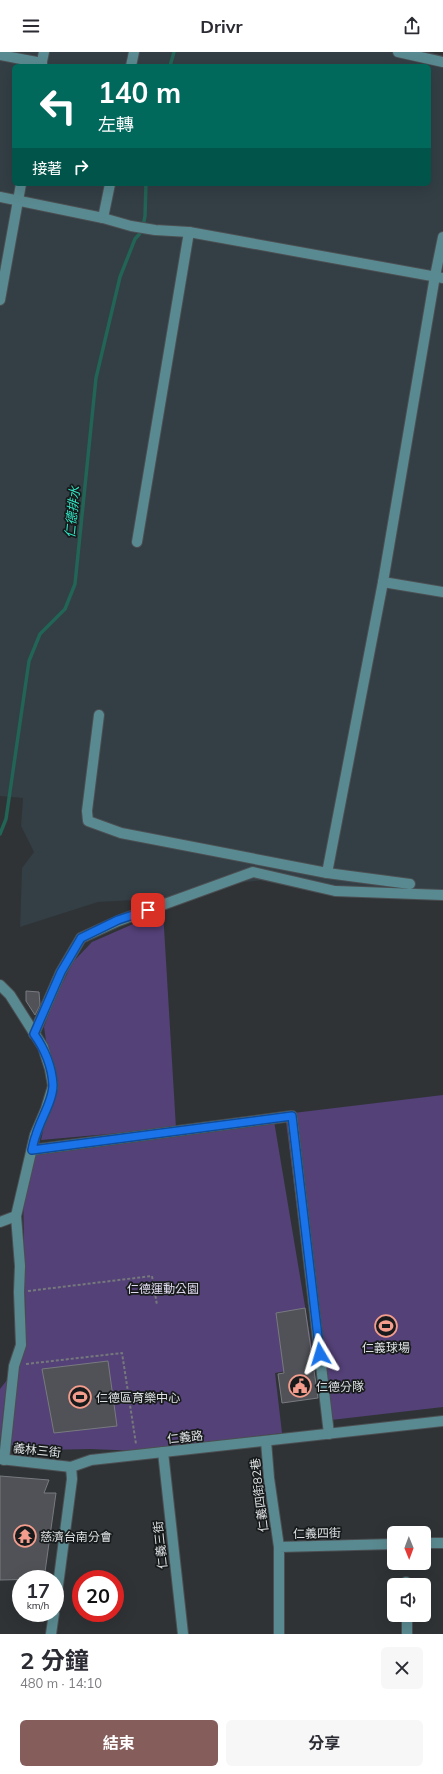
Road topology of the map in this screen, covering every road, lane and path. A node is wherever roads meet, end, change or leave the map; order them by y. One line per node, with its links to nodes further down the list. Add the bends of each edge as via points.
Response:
1 (44, 52): 6 (street)
2 (134, 52): 7 (street)
3 (398, 52): 5 (street)
4 (0, 55): 6 (street)
5 (443, 62)
6 (41, 64)
7 (131, 64)
8 (20, 186): 11 (street)
9 (110, 186): 12 (street)
10 (0, 197): 11 (street)
11 (18, 201): 12 (street); 16 (street)
12 (103, 218): 13 (street, via 130,226)
13 (189, 232): 15 (street); 17 (street)
14 (443, 237): 15 (street)
15 (439, 277): 18 (street)
16 (0, 300)
17 (137, 542)
18 (383, 582): 19 (street); 21 (street)
19 (443, 592)
20 (99, 715): 21 (street, via 87,811 88,821 121,833)
21 (328, 873): 22 (street)
22 (410, 884)
23 (443, 895): 25 (street, via 335,892 253,872 118,920 81,938 61,972)
24 (0, 985): 25 (street, via 10,995)
25 (34, 1034): 26 (street, via 43,1047 53,1086)
26 (32, 1150): 27 (street); 33 (street, via 292,1116)
27 (16, 1216): 28 (street); 29 (street, via 20,1266)
28 (0, 1222)
29 (19, 1292): 30 (path, via 152,1276); 31 (street, via 21,1345)
30 (157, 1305)
31 (14, 1366): 36 (path, via 122,1353); 37 (street)
32 (443, 1421): 33 (street, 仁義路)
33 (329, 1434): 34 (street, 仁義路)
34 (266, 1441): 35 (street, 仁義路); 42 (street, 仁義四街82巷)
35 (163, 1452): 36 (street, 仁義路); 47 (street, 仁義三街)
36 (138, 1455): 38 (street, 仁義路, via 91,1460)
37 (2, 1460): 38 (street, 義林三街)
38 (71, 1467): 43 (street, via 71,1487)
39 (443, 1543): 41 (street)
40 (387, 1544): 42 (street, 仁義四街)
41 (431, 1544)
42 (279, 1547): 48 (street, 仁義四街)
43 (60, 1570)
44 (53, 1622): 46 (street)
45 (407, 1622): 49 (street)
46 (51, 1634)
47 (183, 1634)
48 (279, 1634)
49 (407, 1634)

